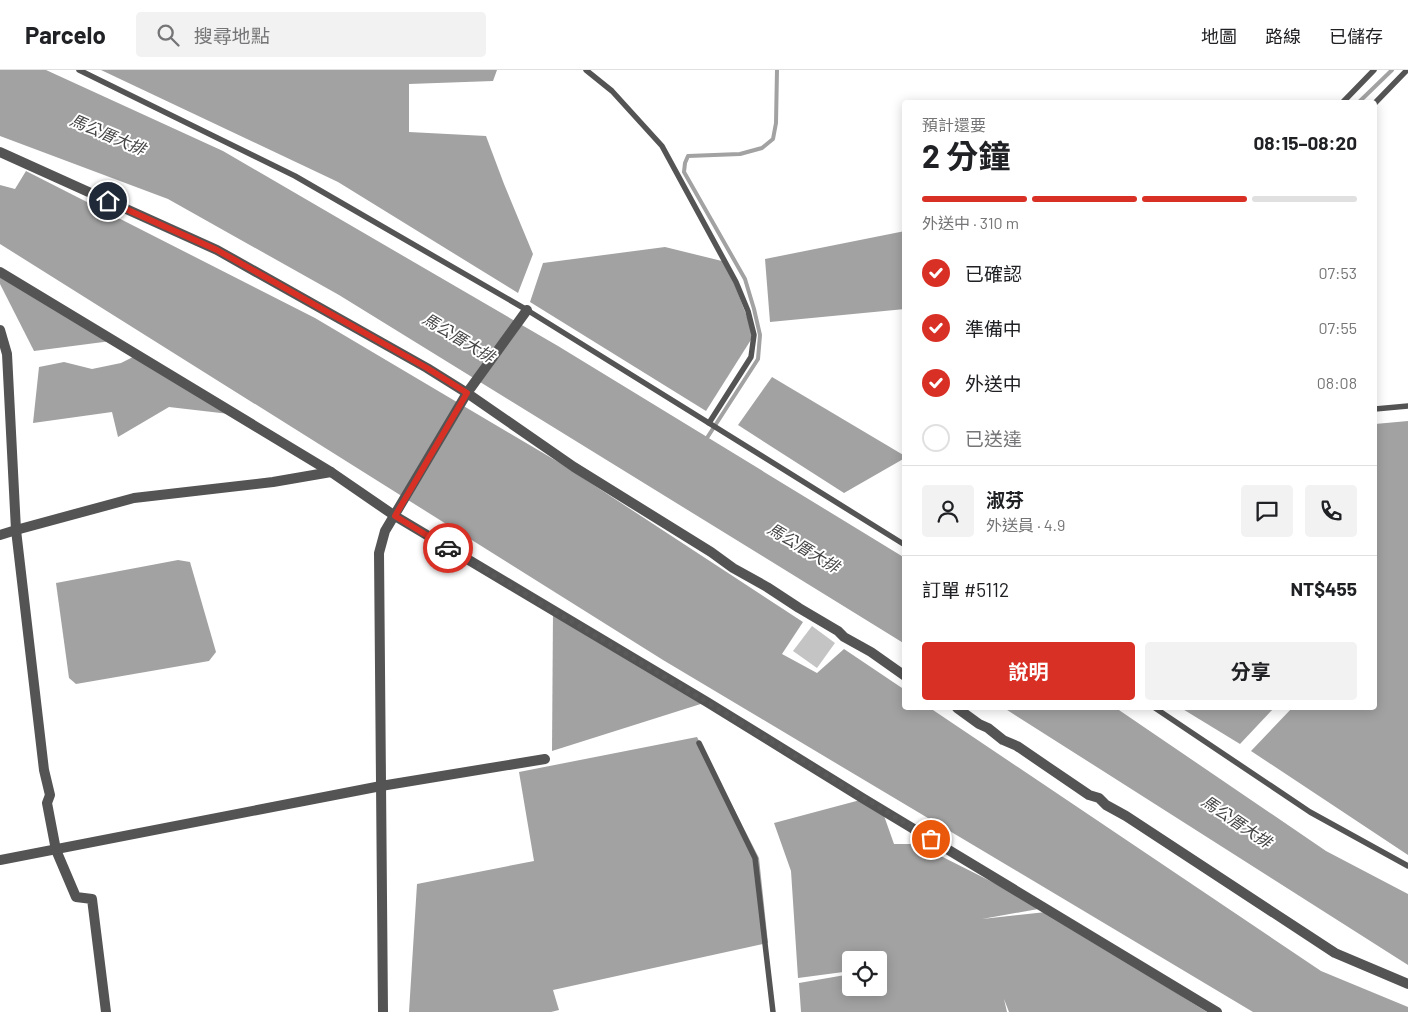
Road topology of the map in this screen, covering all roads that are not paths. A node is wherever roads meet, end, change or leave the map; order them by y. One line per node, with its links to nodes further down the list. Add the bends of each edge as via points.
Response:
1 (79, 70): 9 (lane, via 295,176)
2 (586, 70): 14 (lane, via 612,91 662,146 736,282 748,311 754,335 751,357)
3 (1374, 70): 5 (lane)
4 (1407, 70): 6 (lane)
5 (1345, 100)
6 (1377, 101)
7 (0, 152): 11 (street, via 217,250)
8 (0, 272): 15 (street)
9 (526, 310): 11 (street); 14 (lane)
10 (0, 330): 17 (street, via 7,354)
11 (467, 393): 16 (street); 20 (street, via 574,467)
12 (1408, 406): 13 (lane)
13 (1377, 409)
14 (710, 424): 19 (lane)
15 (332, 472): 16 (street); 17 (street, via 134,498)
16 (395, 516): 25 (street, via 385,531 379,553); 33 (street)
17 (16, 530): 18 (street); 26 (street, via 44,770 50,795 47,803)
18 (0, 535)
19 (902, 543)
20 (902, 674)
21 (960, 710): 29 (street, via 1335,953)
22 (1158, 710): 28 (lane, via 1310,812)
23 (699, 743): 32 (lane, via 755,858)
24 (545, 759): 25 (street)
25 (381, 786): 26 (street); 31 (street)
26 (56, 850): 27 (street); 30 (street, via 76,898 92,899)
27 (0, 860)
28 (1408, 866)
29 (1408, 984)
30 (106, 1012)
31 (383, 1012)
32 (773, 1012)
33 (1217, 1012)

